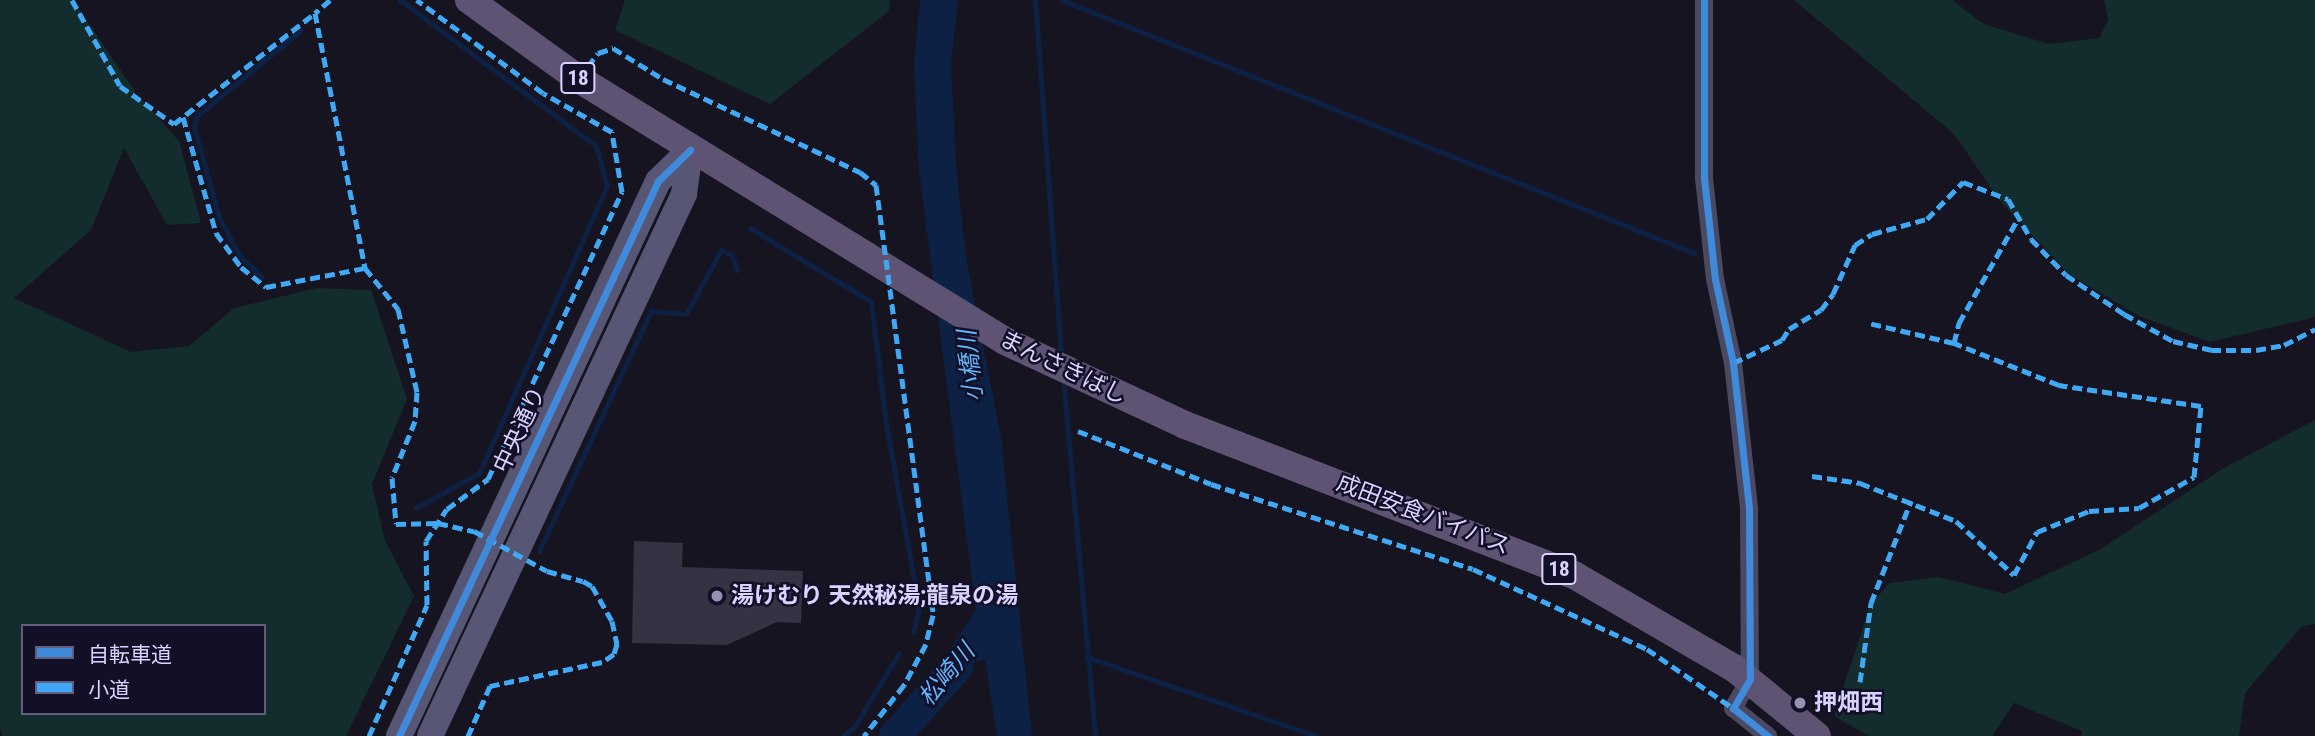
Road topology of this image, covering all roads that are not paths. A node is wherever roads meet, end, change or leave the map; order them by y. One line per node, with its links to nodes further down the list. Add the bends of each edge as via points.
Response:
1 (469, 0): 3 (main road, 18, via 579,79)
2 (1703, 0): 5 (street, via 1704,177 1715,279 1733,363 1749,509)
3 (690, 150): 4 (main road, まんさきばし / 18, via 1005,341 1099,388); 6 (street, 中央通り, via 658,181); 7 (street, 中央通り, via 684,194)
4 (1272, 457): 5 (main road, 成田安食バイパス / 18, via 1574,575)
5 (1750, 679): 8 (street, via 1733,708); 9 (main road, 成田安食バイパス / 18)
6 (399, 736)
7 (430, 736)
8 (1768, 736)
9 (1817, 736)

